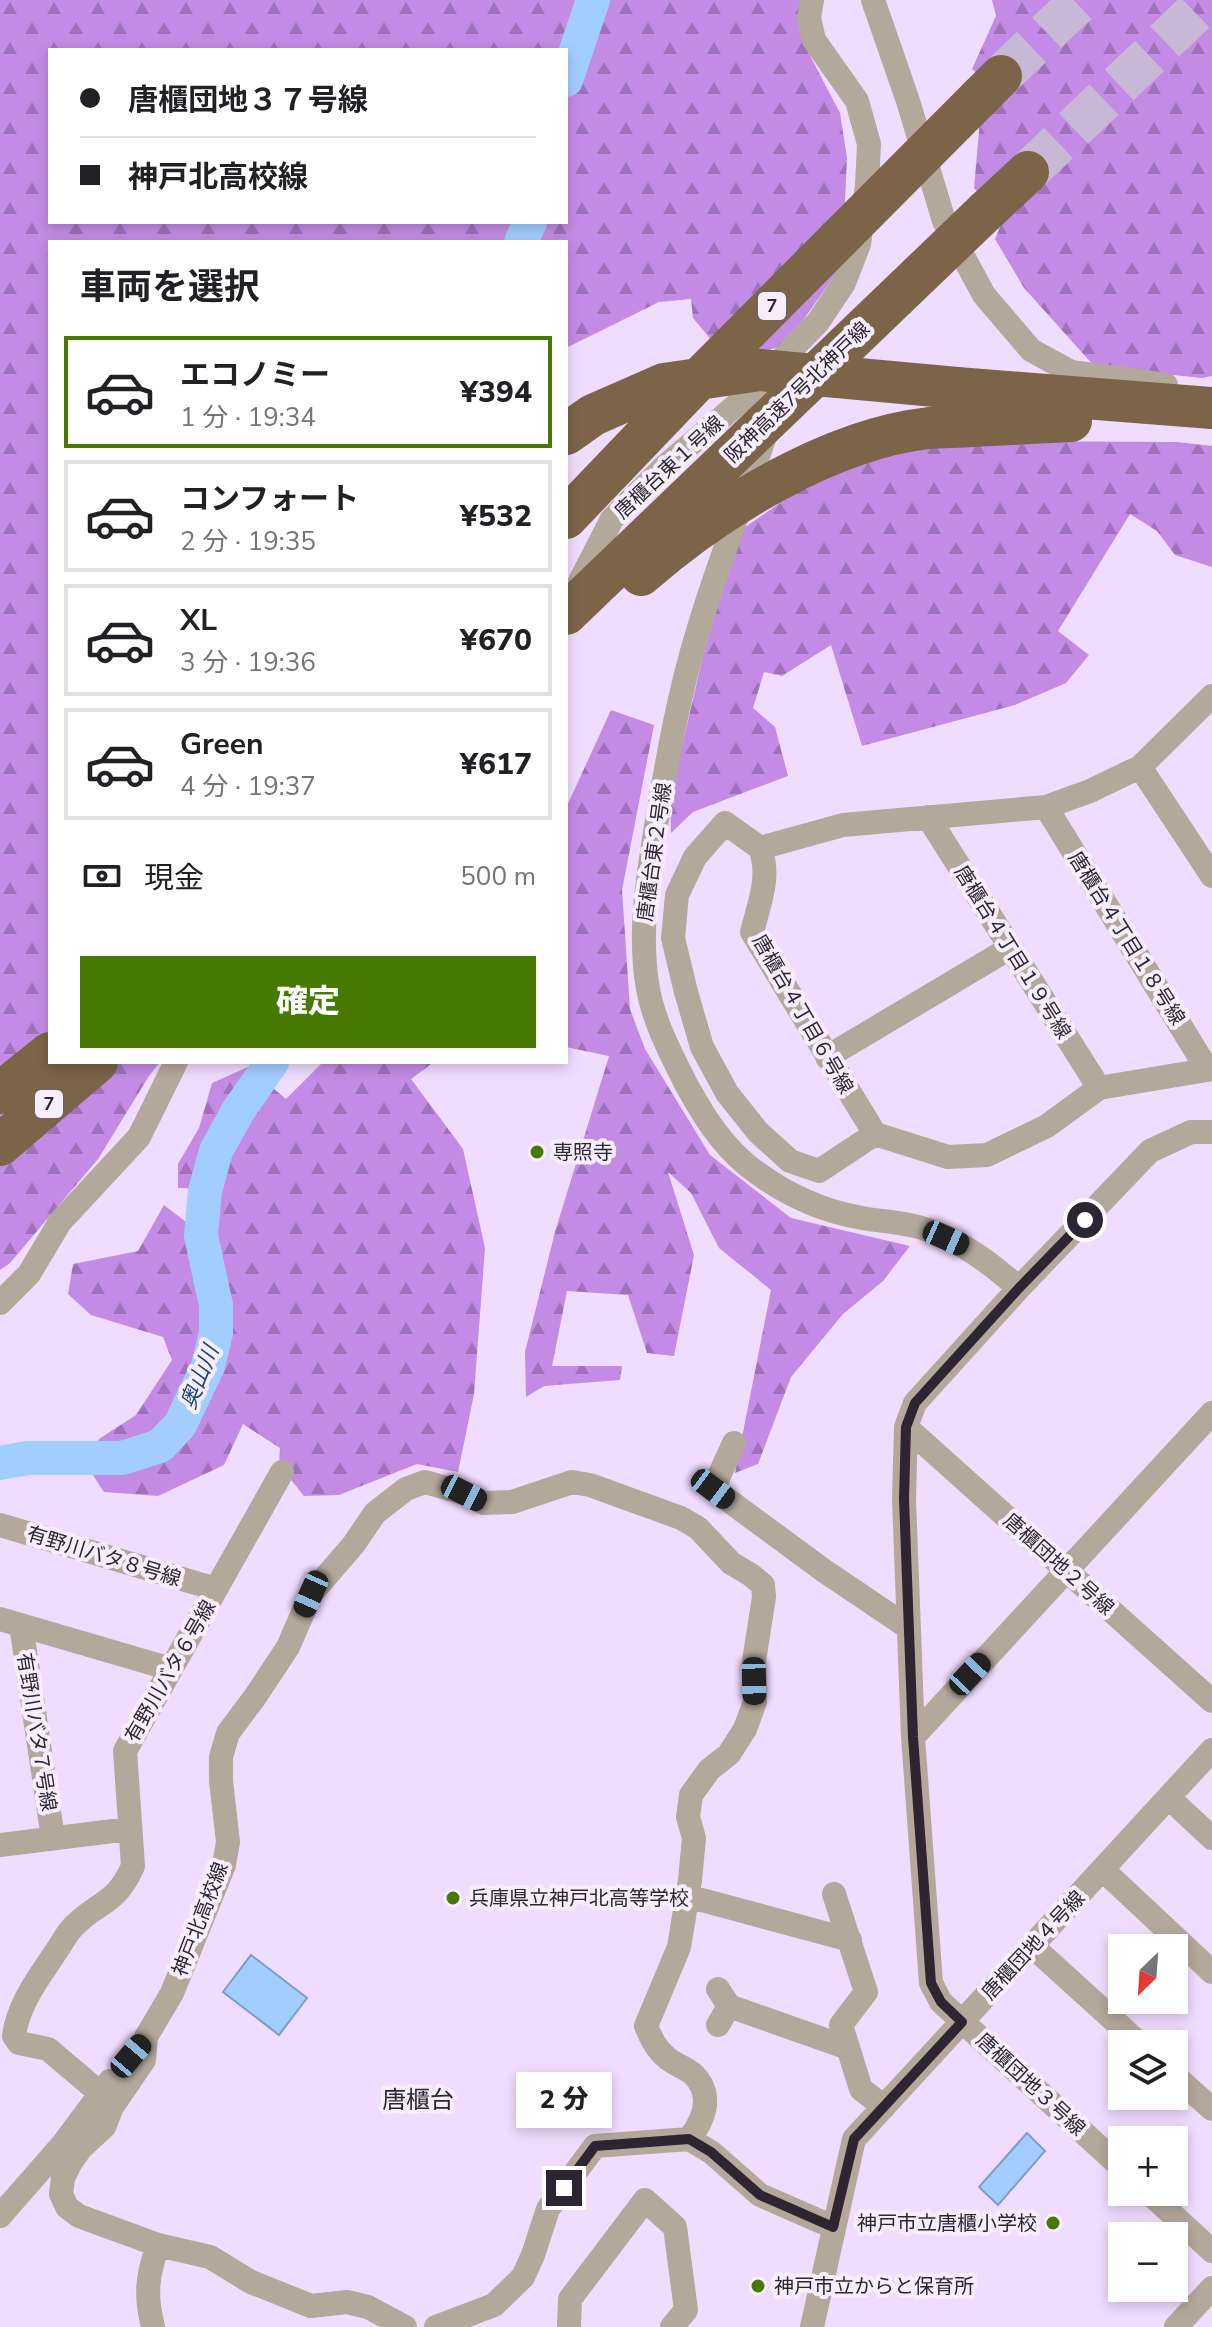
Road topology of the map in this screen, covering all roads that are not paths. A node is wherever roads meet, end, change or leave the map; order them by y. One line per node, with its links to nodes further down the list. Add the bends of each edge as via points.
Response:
1 (812, 0): 5 (street, 唐櫃台東１号線, via 814,40 857,101 869,144 867,185 859,244 844,283 818,322)
2 (873, 0): 6 (street, via 944,221 984,295 1031,350 1071,372)
3 (990, 86): 11 (highway, 7, bridge)
4 (1028, 172): 12 (highway, 阪神高速7号北神戸線, bridge)
5 (773, 366): 13 (street, 唐櫃台東１号線, via 612,519 574,592); 32 (street, 唐櫃台東２号線, via 776,400 698,629 674,728 645,894 648,992 658,1025 704,1116 747,1165 819,1207 928,1230 988,1261)
6 (1212, 389)
7 (965, 407): 8 (highway); 9 (highway); 10 (highway, bridge, via 760,370 664,384 593,415); 14 (highway, bridge, via 926,428 828,456 737,502 667,552)
8 (1212, 408)
9 (1212, 432)
10 (568, 433)
11 (568, 516)
12 (568, 612)
13 (568, 617)
14 (568, 639)
15 (1211, 699): 16 (street)
16 (1140, 767): 17 (street); 20 (street)
17 (1046, 807): 18 (street); 26 (street, 唐櫃台４丁目１８号線)
18 (928, 817): 19 (street, via 843,825); 21 (street, 唐櫃台４丁目１９号線)
19 (760, 848): 23 (street, 唐櫃台４丁目６号線, via 766,874 752,932); 30 (street, via 725,823 695,857 677,895 673,938 702,1047 727,1093 790,1161 819,1171)
20 (1212, 876)
21 (1010, 948): 23 (street); 27 (street, 唐櫃台４丁目１９号線)
22 (48, 1055): 28 (highway, 7)
23 (827, 1057): 30 (street, 唐櫃台４丁目６号線)
24 (95, 1064): 31 (highway, 7)
25 (175, 1064): 33 (street, via 139,1137 60,1222 29,1274)
26 (1210, 1069): 27 (street)
27 (1099, 1088): 30 (street, via 1047,1126 987,1155 948,1157)
28 (0, 1093)
29 (1212, 1132): 32 (street, via 1191,1132 1150,1151)
30 (875, 1134)
31 (0, 1145)
32 (1019, 1288): 35 (street, via 915,1403)
33 (0, 1303)
34 (1212, 1413): 39 (street)
35 (906, 1427): 39 (street, 唐櫃団地２号線); 42 (street, 唐櫃団地３号線)
36 (734, 1443): 42 (street, via 713,1489)
37 (282, 1472): 40 (street)
38 (0, 1525): 40 (street, 有野川バタ８号線)
39 (1067, 1570): 44 (street, 唐櫃団地２号線); 45 (street)
40 (216, 1589): 43 (street, 有野川バタ６号線)
41 (10, 1622): 43 (street); 49 (street, 有野川バタ７号線)
42 (909, 1628): 45 (street, 唐櫃団地３号線)
43 (171, 1669): 48 (street, 有野川バタ６号線, via 125,1751)
44 (1212, 1701)
45 (913, 1737): 59 (street, 唐櫃団地３号線, via 931,1983)
46 (1212, 1750): 47 (street, 唐櫃団地４号線)
47 (1169, 1798): 50 (street); 52 (street, 唐櫃団地４号線)
48 (129, 1829): 49 (street); 64 (street, 有野川バタ６号線, via 133,1866 125,1883 72,1928 25,1998 14,2036 19,2043 48,2049)
49 (53, 1838): 51 (street)
50 (1212, 1838)
51 (0, 1845)
52 (1103, 1870): 56 (street, 唐櫃団地４号線); 57 (street)
53 (834, 1894): 55 (street)
54 (687, 1896): 55 (street); 61 (street, 神戸北高校線, via 694,1838 688,1817 691,1795 729,1754 755,1702 763,1585 681,1518 590,1485 572,1482 512,1502 484,1503 425,1482 406,1489 375,1513 311,1594 288,1647 228,1733 221,1757 228,1842 224,1865 172,1993); 67 (street, 神戸北高校線, via 679,1947 646,2026 654,2044 694,2075 703,2091 706,2107)
55 (850, 1940): 62 (street, via 866,1992 841,2025)
56 (1032, 1946): 59 (street, 唐櫃団地４号線); 60 (street)
57 (1212, 1972)
58 (722, 2007): 62 (street)
59 (962, 2022): 65 (street, 唐櫃団地４号線); 68 (street, 唐櫃団地３号線)
60 (1125, 2030)
61 (146, 2037): 64 (street); 72 (street, 神戸北高校線, via 144,2060 104,2127 71,2162 61,2194 79,2216)
62 (848, 2048): 65 (street, via 861,2089)
63 (1188, 2088): 66 (street)
64 (100, 2093): 70 (street)
65 (884, 2107): 71 (street, 唐櫃団地４号線, via 854,2139)
66 (1212, 2109)
67 (689, 2139): 71 (street, via 760,2195); 77 (street, via 595,2146 548,2209 523,2277 494,2305)
68 (1108, 2155)
69 (1163, 2206): 73 (street)
70 (0, 2216)
71 (833, 2227): 80 (street, 唐櫃団地４号線)
72 (158, 2245): 75 (street, via 147,2287); 76 (street, 神戸北高校線, via 210,2257 251,2282 311,2306 347,2302)
73 (1212, 2251)
74 (1212, 2288): 81 (street)
75 (153, 2327)
76 (405, 2327)
77 (436, 2327)
78 (569, 2327): 79 (street, via 570,2299 645,2200 675,2227 686,2310)
79 (672, 2327)
80 (812, 2327)
81 (1176, 2327)

